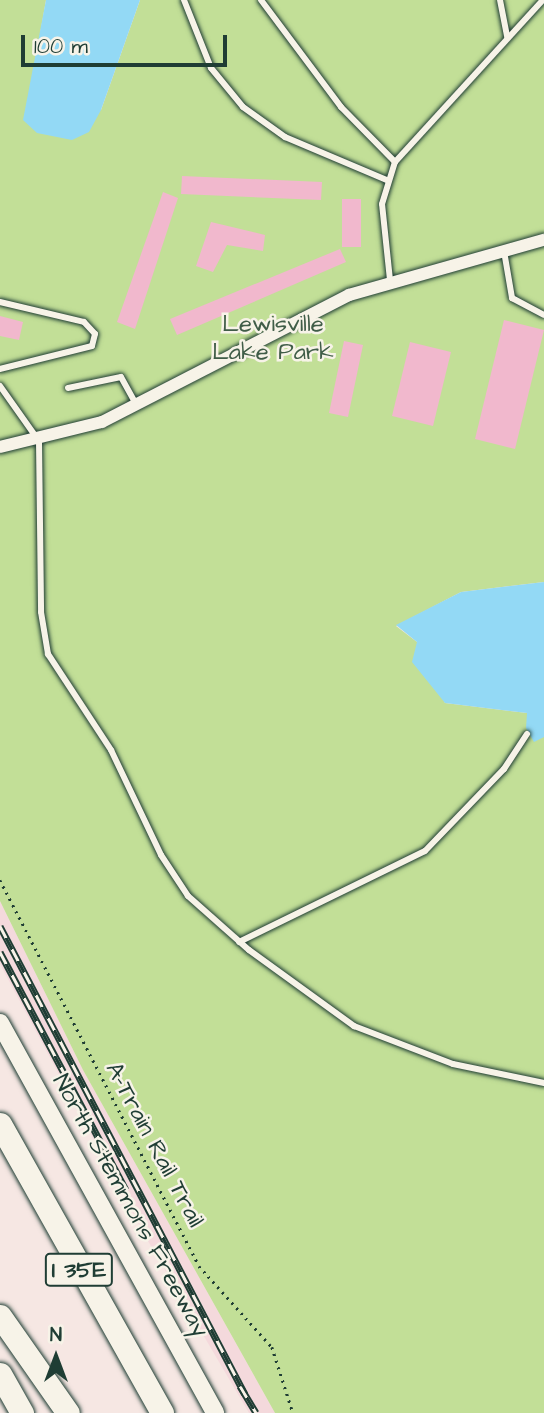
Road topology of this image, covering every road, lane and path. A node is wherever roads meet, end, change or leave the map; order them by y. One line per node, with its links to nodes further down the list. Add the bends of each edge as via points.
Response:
1 (184, 0): 7 (lane, via 211,68 243,107 285,136)
2 (261, 0): 6 (lane, via 341,107)
3 (500, 0): 5 (lane)
4 (543, 0): 5 (lane)
5 (507, 37): 6 (lane)
6 (396, 162): 7 (lane)
7 (387, 180): 10 (lane, via 382,204)
8 (544, 240): 9 (street)
9 (503, 249): 10 (street); 12 (lane, via 512,298)
10 (390, 280): 16 (street, via 300,317)
11 (0, 302): 13 (lane, via 83,322 95,334 92,346)
12 (544, 315)
13 (0, 369)
14 (68, 388): 16 (lane, via 121,377)
15 (1, 390): 17 (lane)
16 (137, 406): 17 (street)
17 (39, 441): 18 (street); 21 (lane, via 41,612 54,669 111,750 174,876)
18 (0, 447)
19 (527, 734): 21 (lane, via 504,769 425,850)
20 (0, 880): 32 (path, A-Train Rail Trail, via 199,1266 272,1347)
21 (239, 942): 23 (lane, via 330,1012 377,1038 485,1073)
22 (0, 1023): 31 (main road, North Stemmons Freeway)
23 (544, 1083)
24 (0, 1124): 30 (highway, I 35E)
25 (0, 1317): 28 (highway); 29 (highway)
26 (0, 1374): 27 (highway)
27 (22, 1413)
28 (52, 1413)
29 (68, 1413)
30 (162, 1413)
31 (215, 1413)
32 (293, 1413)

